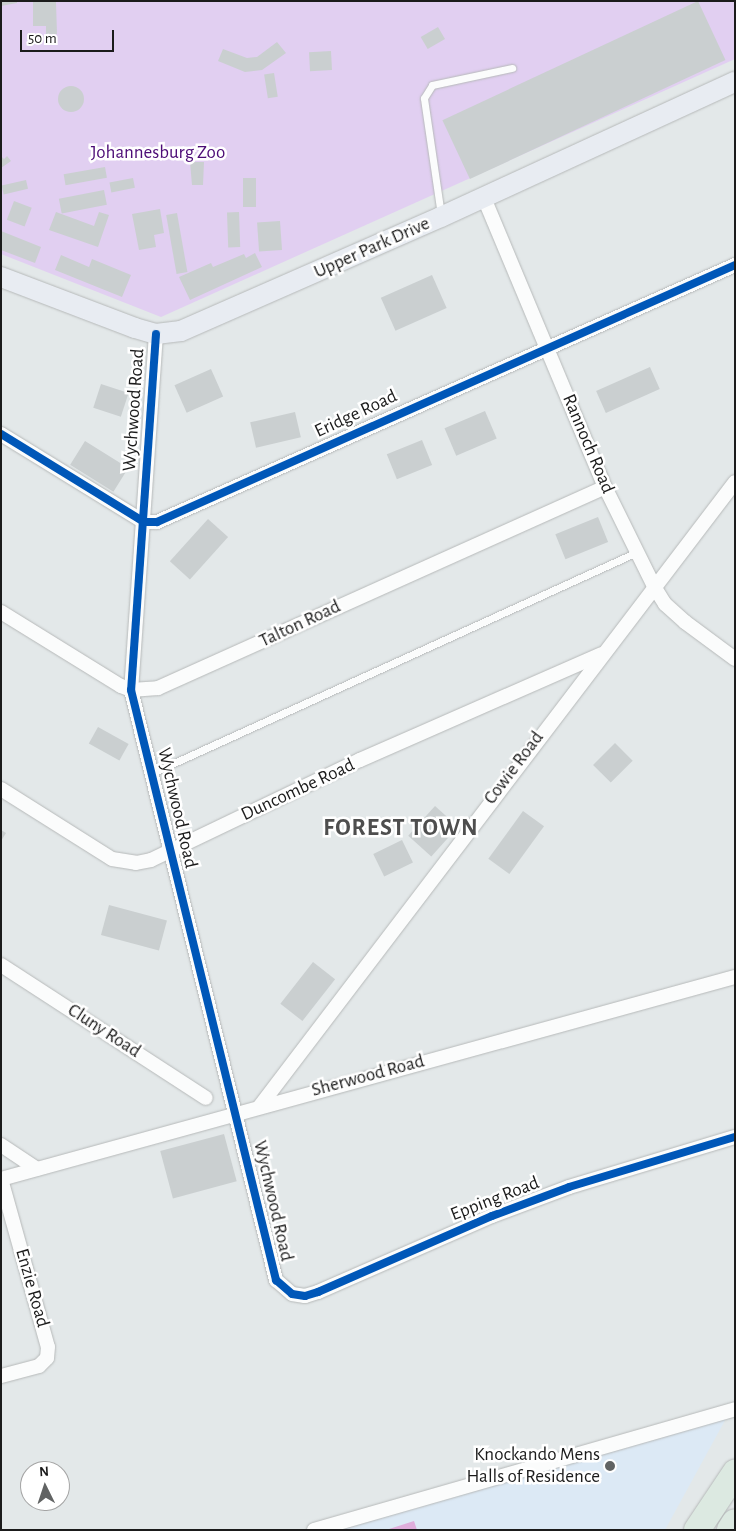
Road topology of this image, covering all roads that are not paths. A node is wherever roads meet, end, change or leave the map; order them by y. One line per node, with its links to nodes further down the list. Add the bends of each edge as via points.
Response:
1 (512, 68): 4 (lane, via 432,85 424,98)
2 (735, 82): 3 (main road, Upper Park Drive)
3 (484, 198): 4 (main road, Upper Park Drive); 8 (street, Rannoch Road)
4 (441, 217): 7 (main road, Upper Park Drive, via 181,331)
5 (735, 265): 8 (street, Eridge Road)
6 (1, 277): 7 (main road, Upper Park Drive)
7 (156, 334): 12 (street, Wychwood Road)
8 (548, 348): 11 (street, Rannoch Road); 12 (street, Eridge Road, via 178,514)
9 (1, 434): 12 (street)
10 (735, 482): 14 (street, Cowie Road)
11 (605, 487): 13 (street, Rannoch Road); 18 (street, Talton Road, via 158,688)
12 (144, 522): 18 (street, Wychwood Road)
13 (637, 552): 14 (street, Rannoch Road); 19 (lane)
14 (655, 588): 16 (street, Cowie Road); 17 (street, Rannoch Road, via 665,604 685,622)
15 (1, 612): 18 (street)
16 (604, 653): 21 (street, Duncombe Road, via 360,760); 25 (street, Cowie Road)
17 (735, 659)
18 (131, 690): 19 (street, Wychwood Road)
19 (152, 773): 21 (street, Wychwood Road)
20 (1, 789): 21 (street, Duncombe Road, via 112,859 136,863)
21 (170, 850): 26 (street, Wychwood Road)
22 (1, 965): 24 (street, Cluny Road)
23 (735, 977): 25 (street, Sherwood Road)
24 (206, 1098)
25 (260, 1106): 26 (street, Sherwood Road)
26 (236, 1114): 29 (street, Sherwood Road); 31 (street, Wychwood Road)
27 (735, 1137): 31 (street, Epping Road, via 509,1209 318,1292 305,1296 292,1294)
28 (1, 1145): 29 (street)
29 (37, 1169): 30 (street, Sherwood Road)
30 (1, 1179): 32 (street, Enzie Road, via 47,1339 47,1358 39,1366)
31 (276, 1280)
32 (1, 1376)
33 (735, 1410): 36 (street)
34 (735, 1473): 37 (highway)
35 (735, 1522): 38 (highway)
36 (314, 1530)
37 (697, 1530)
38 (730, 1530)

